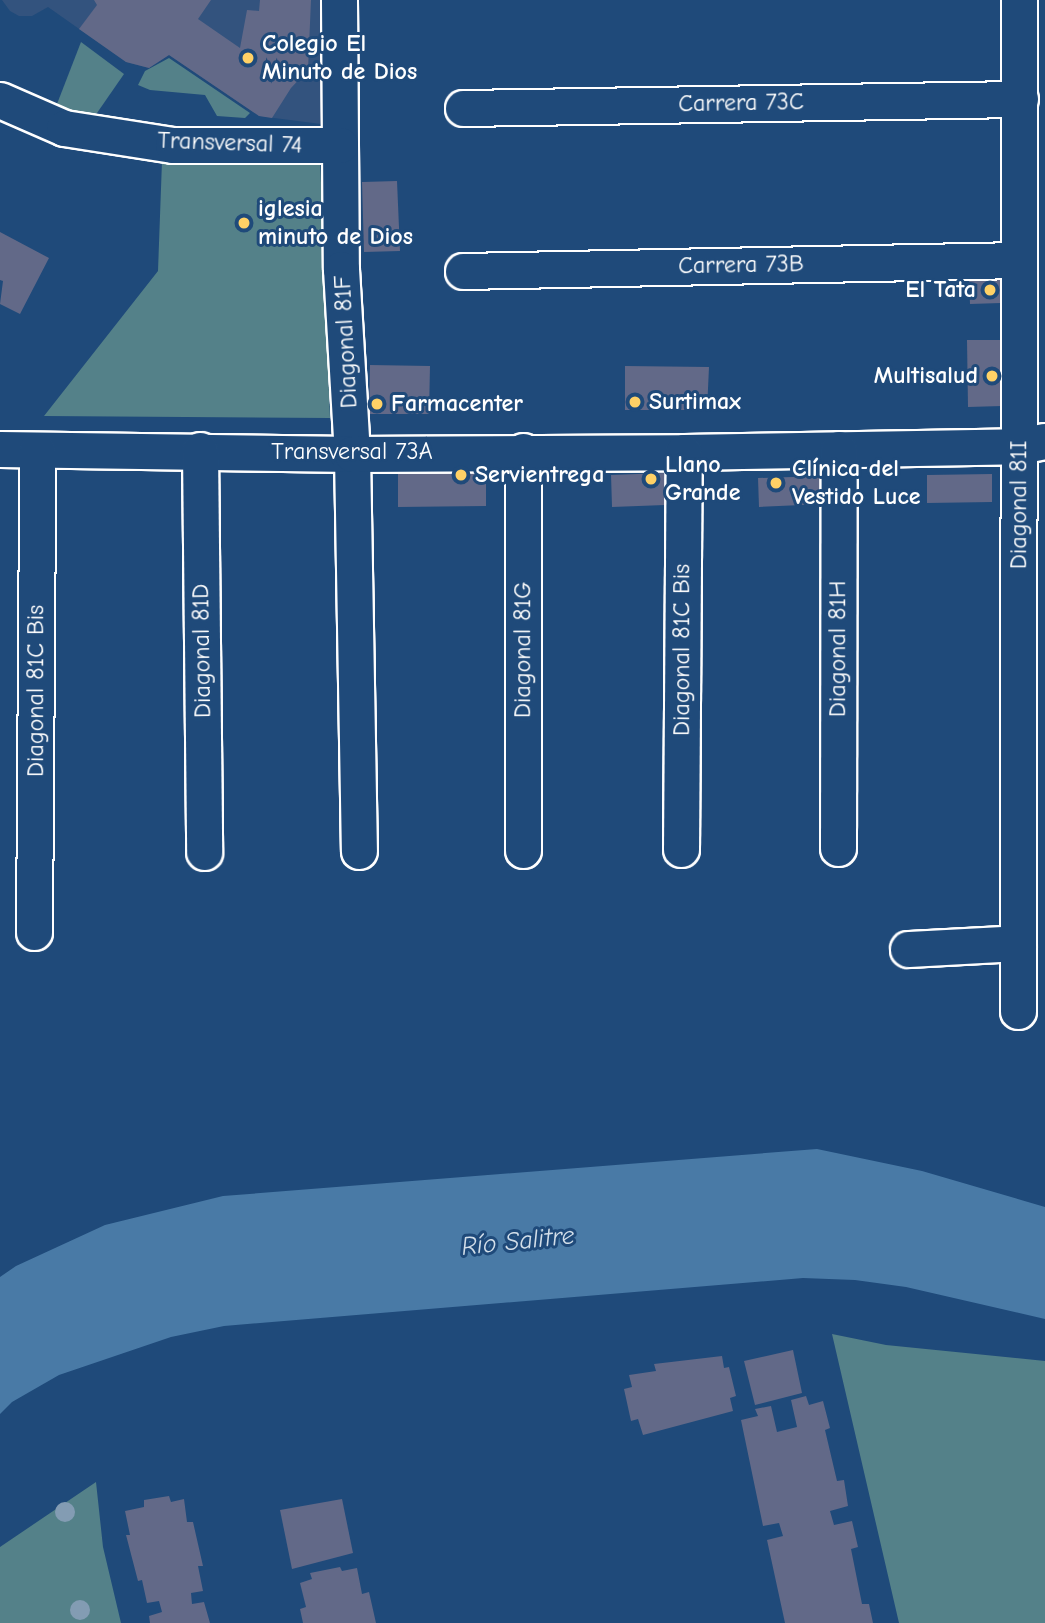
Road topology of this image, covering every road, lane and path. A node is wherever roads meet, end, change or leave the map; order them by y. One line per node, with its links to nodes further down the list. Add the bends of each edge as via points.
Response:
1 (339, 0): 6 (street, Diagonal 81F)
2 (1019, 0): 3 (street, Diagonal 81I)
3 (1020, 99): 5 (street, Carrera 73C); 7 (street, Diagonal 81I)
4 (0, 100): 6 (street, Transversal 74, via 64,128 173,145)
5 (463, 108)
6 (340, 145): 19 (street, Diagonal 81F, via 341,269)
7 (1032, 157): 8 (street, Diagonal 81I)
8 (1019, 260): 9 (street, Carrera 73B); 10 (street, Diagonal 81I)
9 (463, 271)
10 (1019, 379): 11 (street, via 1034,403); 12 (street, Diagonal 81I)
11 (1045, 410)
12 (1032, 443): 14 (street, Transversal 73A); 27 (street, Diagonal 81I)
13 (0, 449): 15 (street, Transversal 73A)
14 (839, 449): 18 (street, Transversal 73A); 21 (street, Diagonal 81H)
15 (37, 450): 16 (street, Transversal 73A); 20 (street, Transversal 73A, via 15,464); 26 (street, Diagonal 81C Bis)
16 (200, 450): 19 (street, Transversal 73A); 25 (street, Diagonal 81D)
17 (523, 451): 18 (street, Transversal 73A); 19 (street, Transversal 73A); 23 (street, Diagonal 81G)
18 (684, 452): 22 (street, Diagonal 81C Bis)
19 (352, 454): 24 (street, Diagonal 81F)
20 (0, 467)
21 (838, 848)
22 (681, 849)
23 (523, 850)
24 (359, 851)
25 (204, 852)
26 (34, 932)
27 (1018, 943): 28 (street); 29 (street, Diagonal 81I)
28 (908, 949)
29 (1018, 1011)

